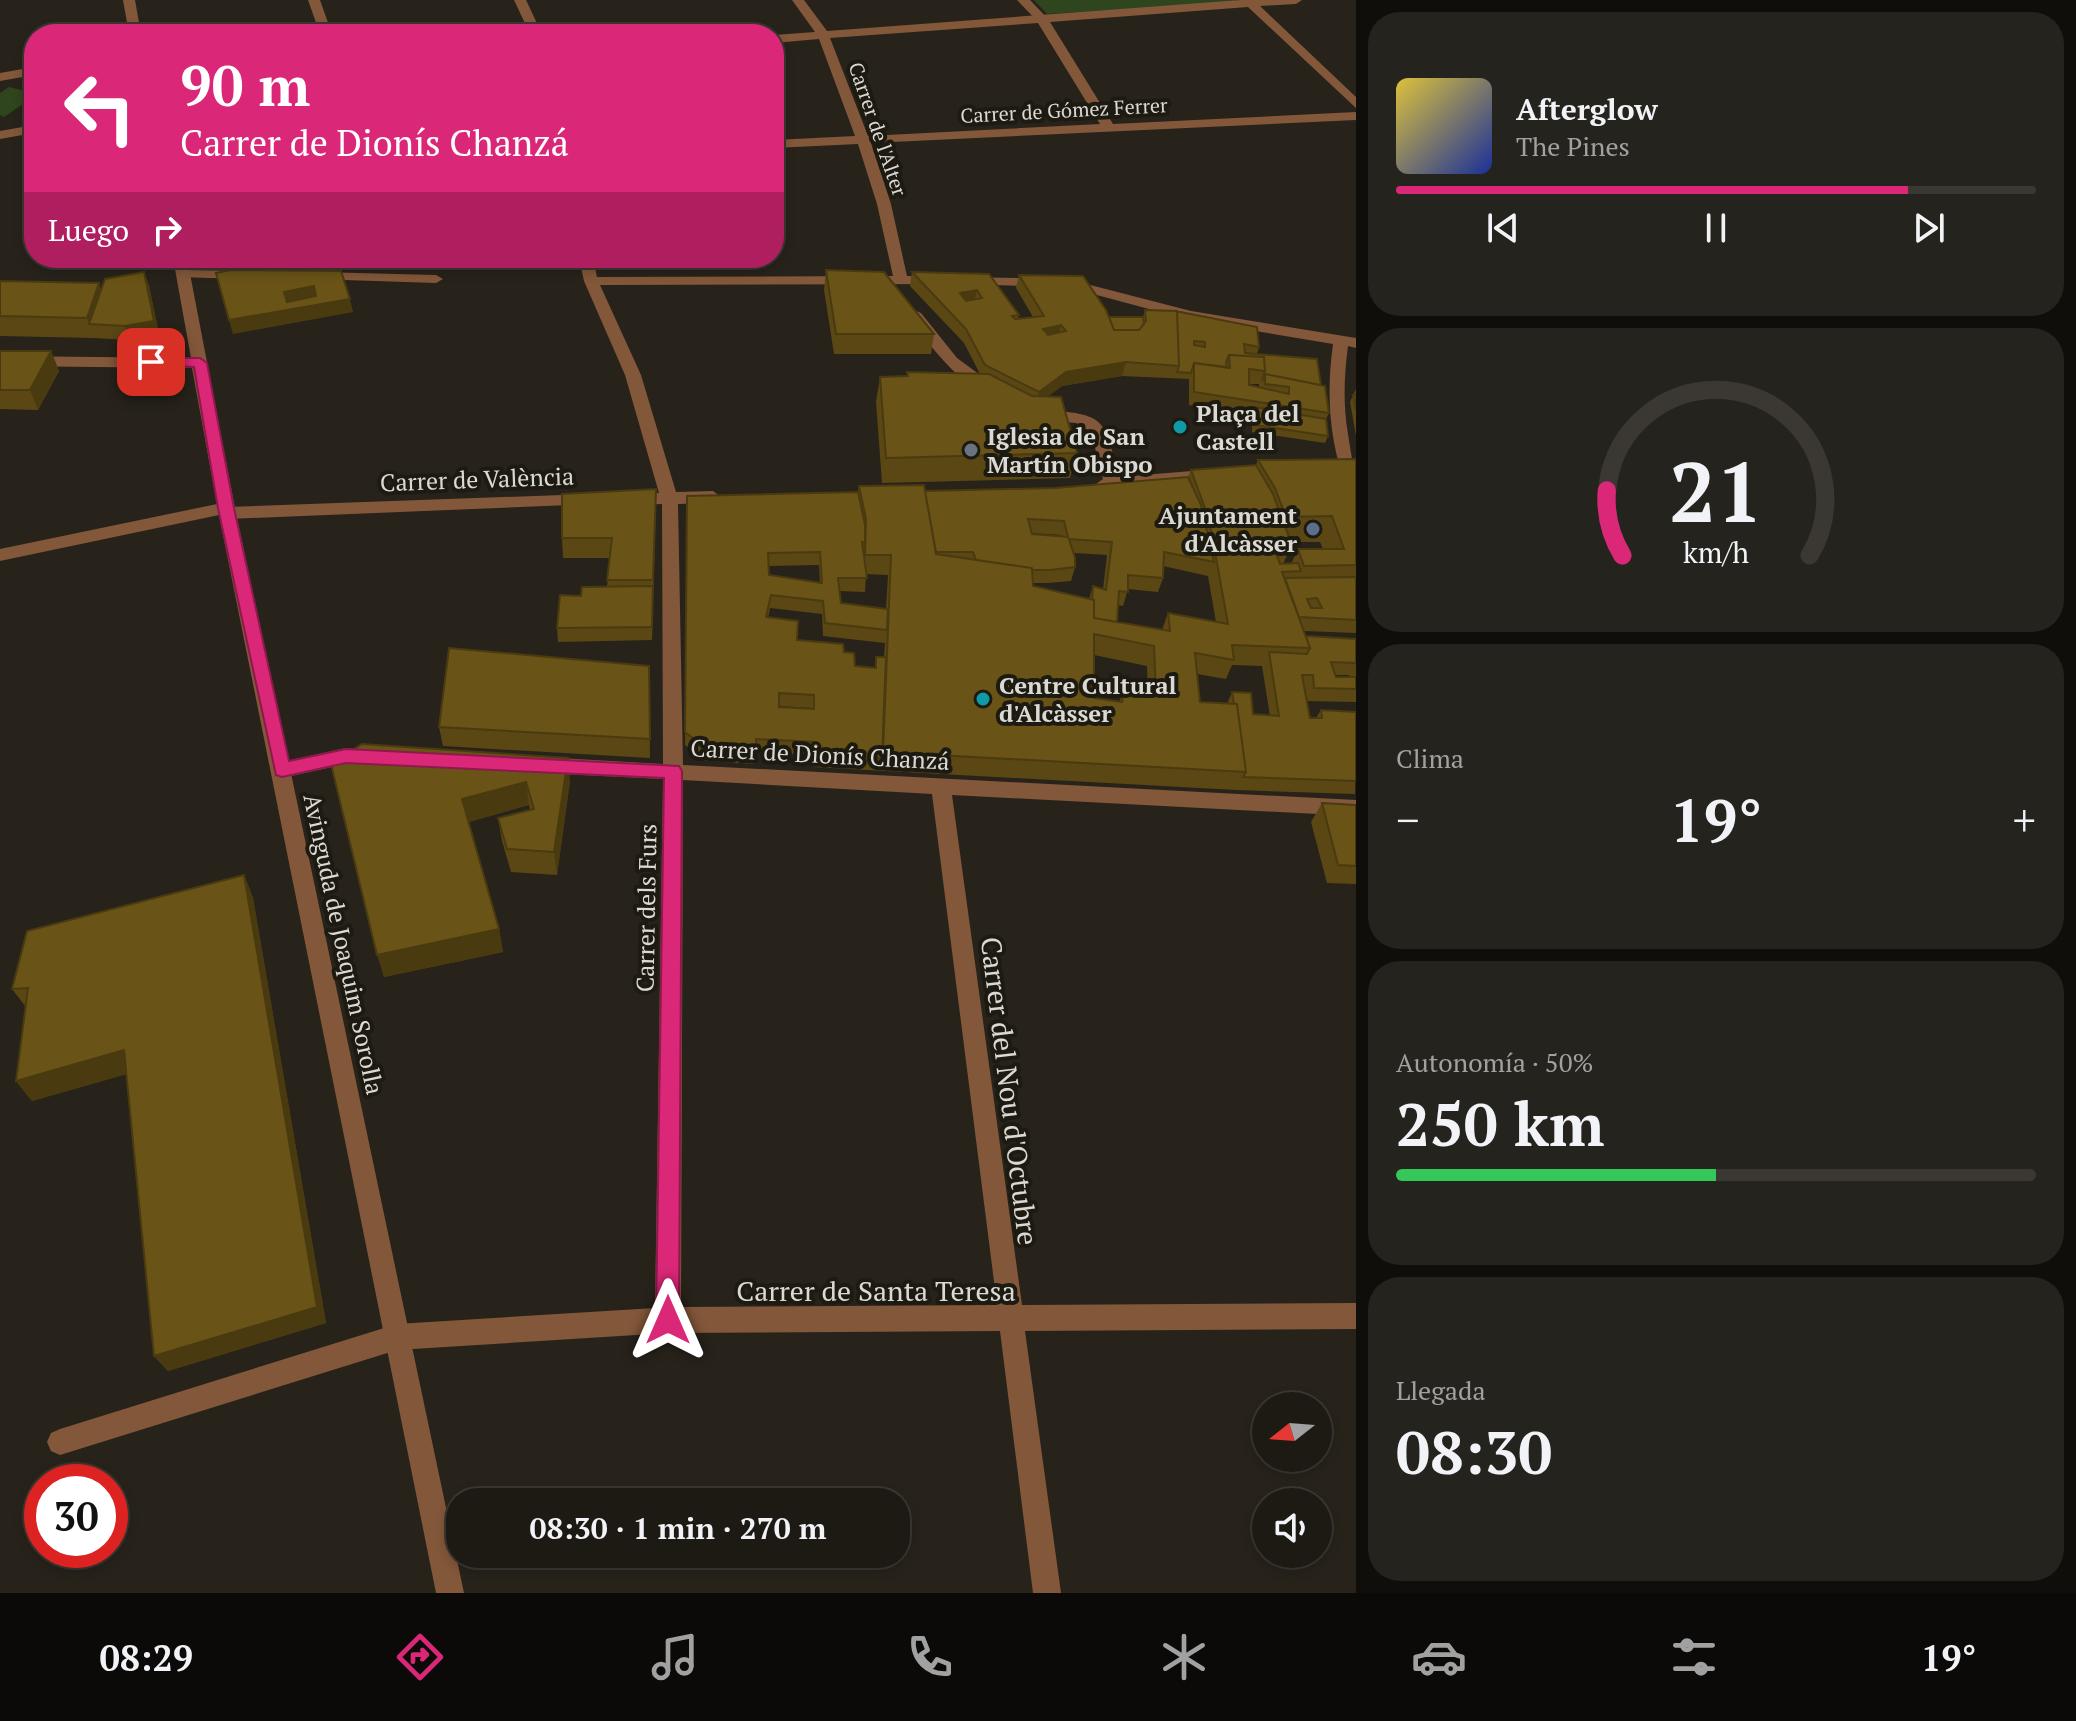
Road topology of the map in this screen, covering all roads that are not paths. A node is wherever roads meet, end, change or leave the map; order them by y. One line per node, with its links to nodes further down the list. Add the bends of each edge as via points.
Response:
1 (129, 0): 9 (street)
2 (314, 0): 10 (street)
3 (520, 0): 11 (street)
4 (798, 0): 12 (street, Carrer de l'Alter)
5 (1023, 0): 8 (street)
6 (1296, 0): 7 (street)
7 (1249, 2): 8 (street); 16 (street)
8 (1042, 19): 12 (street); 18 (street)
9 (133, 24)
10 (322, 24)
11 (531, 24)
12 (823, 35): 13 (street); 21 (street, Carrer de l'Alter)
13 (784, 38)
14 (24, 73): 15 (street)
15 (0, 77)
16 (1356, 104)
17 (1356, 116): 18 (street, Carrer de Gómez Ferrer)
18 (1108, 127): 21 (street, Carrer de Gómez Ferrer)
19 (24, 131): 20 (street)
20 (0, 135)
21 (863, 140): 22 (street, Carrer de Gómez Ferrer); 31 (street, Carrer de l'Alter, via 884,204)
22 (784, 144)
23 (182, 268): 35 (street, Avinguda de Joaquim Sorolla)
24 (199, 268): 27 (street)
25 (344, 268): 29 (street)
26 (588, 268): 32 (street, Carrer dels Furs)
27 (265, 276)
28 (297, 276): 29 (street)
29 (344, 277): 30 (street)
30 (436, 279)
31 (896, 280): 32 (street); 33 (street, via 1067,283 1190,315); 36 (street, Carrer de l'Alter, via 952,361)
32 (591, 281): 44 (street, Carrer dels Furs, via 633,375)
33 (1349, 342): 38 (street, via 1337,366)
34 (0, 361): 35 (street)
35 (200, 363): 45 (street, Avinguda de Joaquim Sorolla)
36 (1004, 399)
37 (1028, 410): 40 (street, via 1094,424)
38 (1346, 473): 42 (street)
39 (1233, 474): 40 (street)
40 (1112, 483): 41 (street)
41 (1084, 486)
42 (1356, 491)
43 (730, 496): 44 (street, Carrer de València)
44 (668, 497): 45 (street, Carrer de València); 50 (street, Carrer dels Furs)
45 (227, 511): 46 (street, Carrer de València); 49 (street, Avinguda de Joaquim Sorolla)
46 (0, 555)
47 (390, 758): 49 (street, via 346,756)
48 (516, 764): 50 (street, Carrer de Dionís Chanzá)
49 (282, 770): 56 (street, Avinguda de Joaquim Sorolla)
50 (673, 771): 51 (street, Carrer de Dionís Chanzá); 54 (street, Carrer dels Furs)
51 (941, 787): 52 (street, Carrer de Dionís Chanzá); 55 (street, Carrer del Nou d'Octubre)
52 (1356, 808)
53 (1356, 1316): 55 (street, Carrer de Santa Teresa)
54 (668, 1320): 55 (street, Carrer de Santa Teresa); 56 (street, Carrer de Santa Teresa)
55 (1008, 1320): 59 (street, Carrer del Nou d'Octubre)
56 (397, 1337): 57 (street, Carrer de Santa Teresa); 58 (street, Avinguda de Joaquim Sorolla)
57 (60, 1442)
58 (450, 1593)
59 (1047, 1593)

